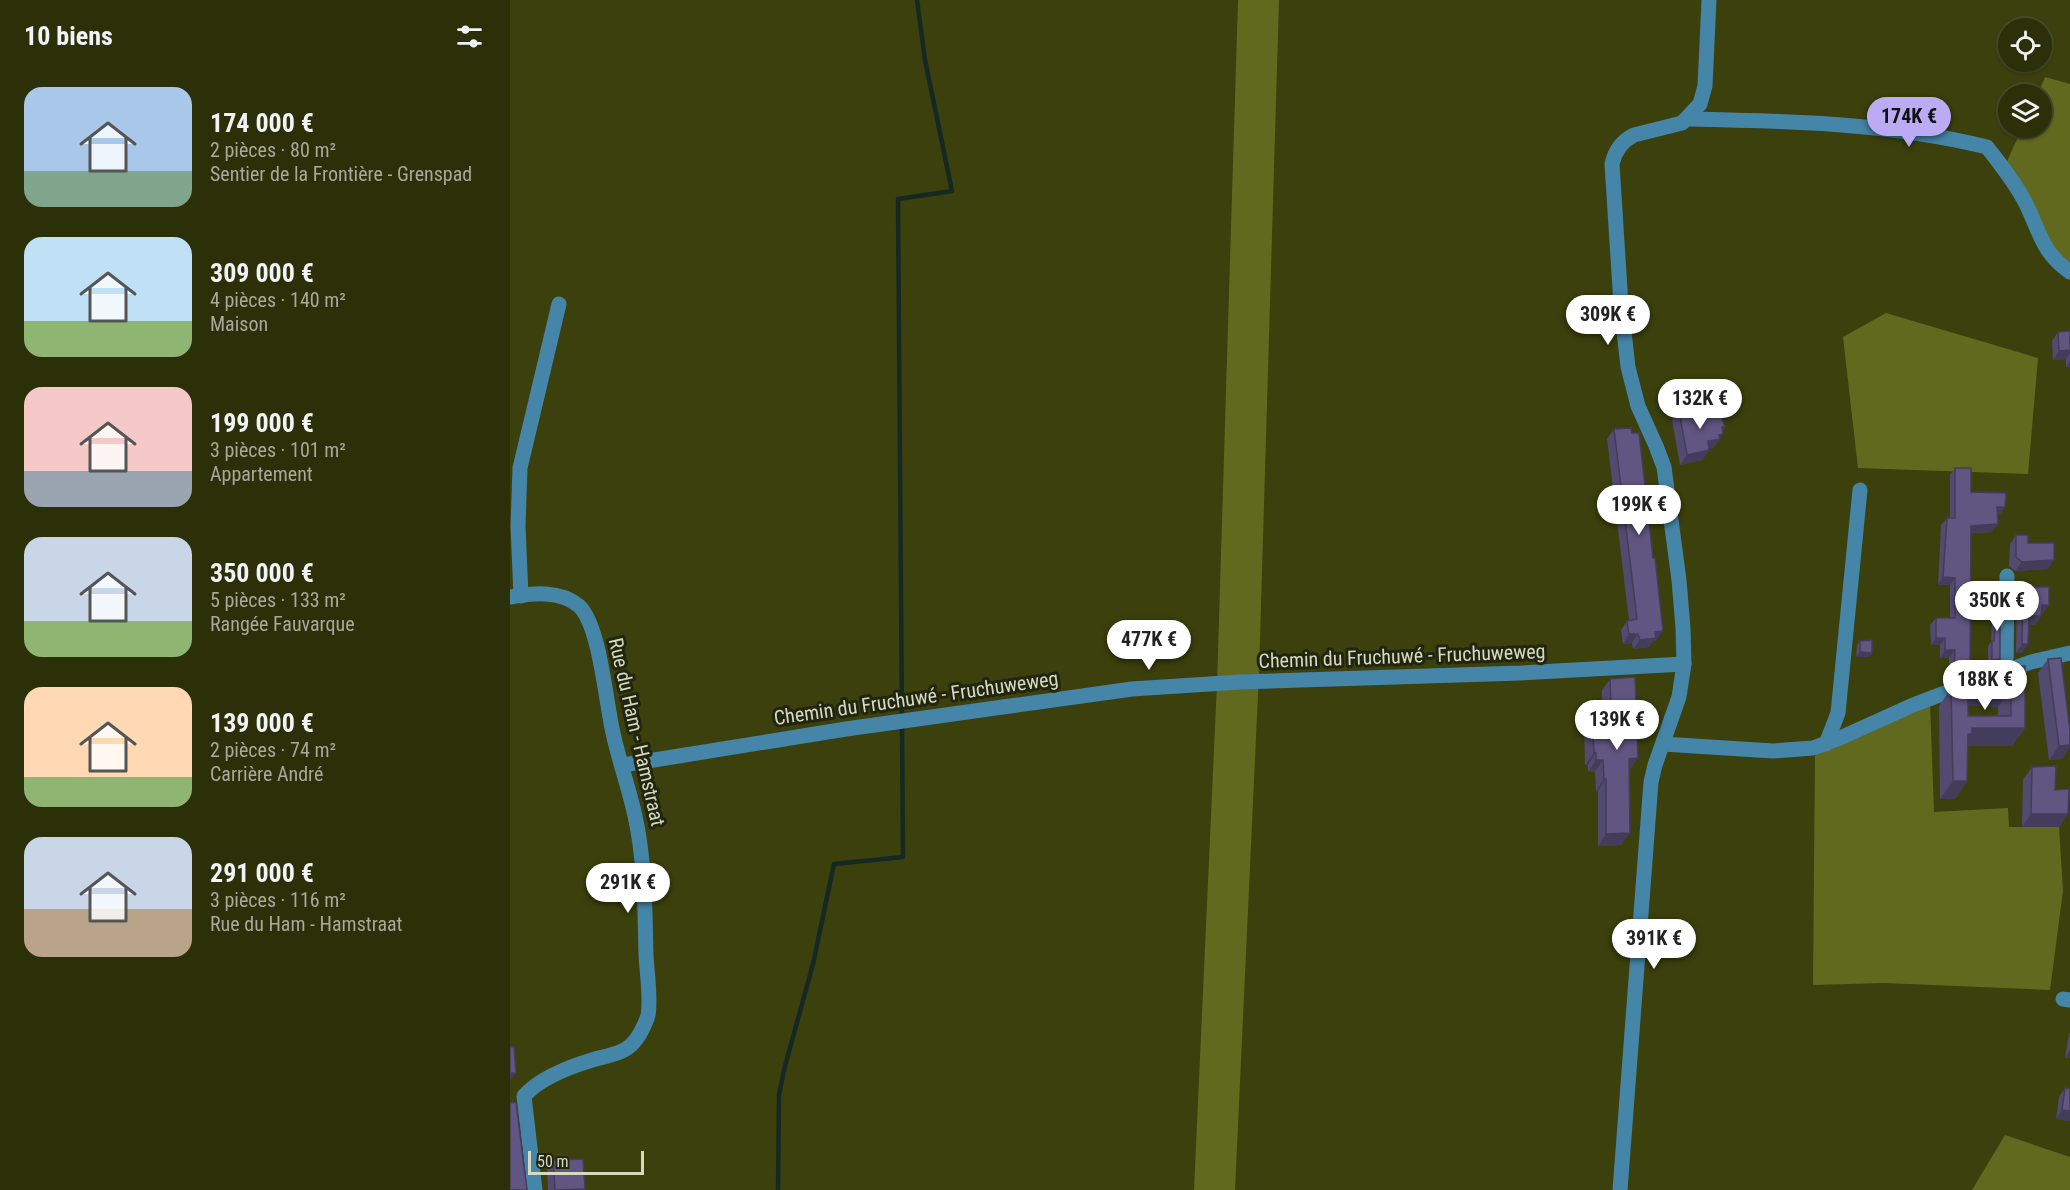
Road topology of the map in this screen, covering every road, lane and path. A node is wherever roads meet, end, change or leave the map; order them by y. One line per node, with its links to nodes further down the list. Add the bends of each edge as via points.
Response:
1 (1709, 0): 2 (street, via 1705,86 1700,104)
2 (1688, 119): 3 (street, via 1866,126 1925,133 1987,147 2025,201 2040,239 2056,262); 9 (street, via 1628,138 1617,150 1612,171 1625,349 1638,406 1666,481 1679,580)
3 (2070, 272)
4 (559, 304): 7 (street, Rue du Ham - Hamstraat, via 520,468)
5 (1860, 490): 12 (street, via 1838,713)
6 (2007, 576): 10 (street)
7 (515, 596): 13 (street, Rue du Ham - Hamstraat, via 550,593 581,608 599,654 613,734)
8 (2070, 653): 10 (street)
9 (1684, 664): 11 (street, via 1679,698); 13 (street, Chemin du Fruchuwé - Fruchuweweg, via 1132,689)
10 (2007, 671): 12 (street, via 1929,698)
11 (1662, 744): 12 (street, via 1785,752); 16 (street, via 1651,782)
12 (1826, 744)
13 (623, 765): 14 (street, Rue du Ham - Hamstraat, via 642,854 648,1016 633,1044)
14 (517, 1095): 15 (street, Rue du Ham - Hamstraat)
15 (535, 1190)
16 (1620, 1190)

